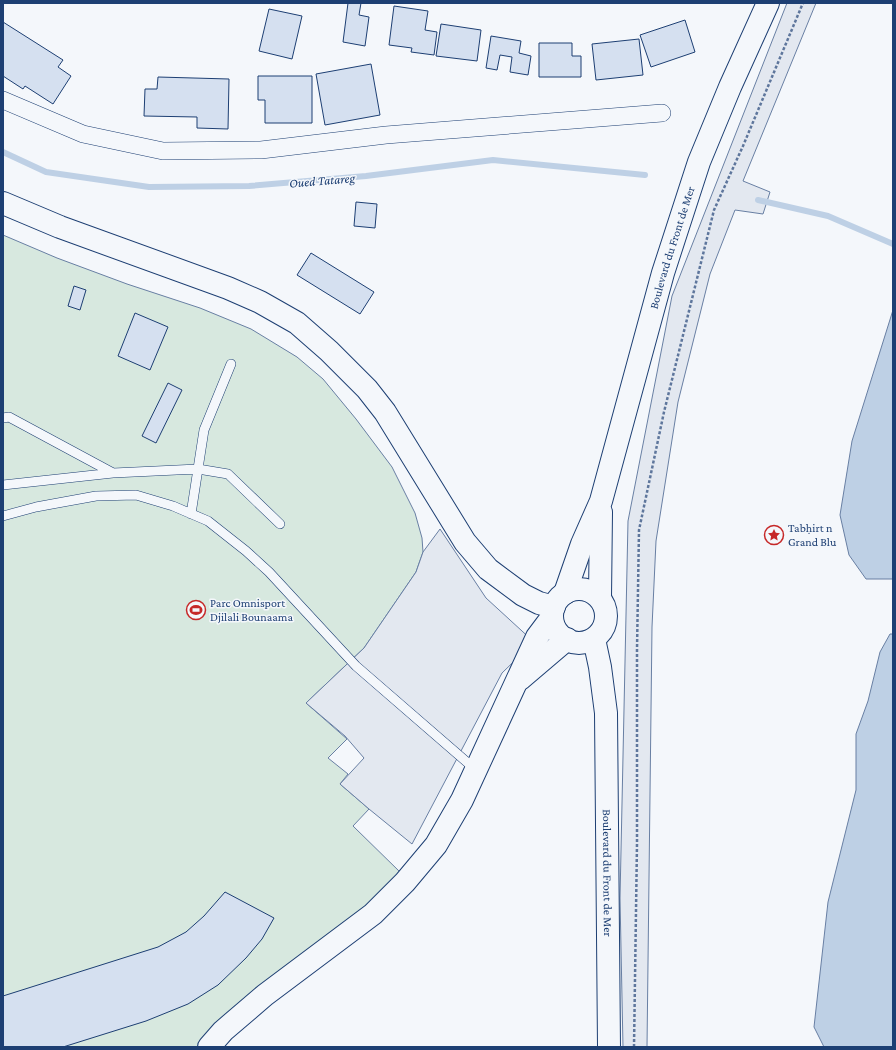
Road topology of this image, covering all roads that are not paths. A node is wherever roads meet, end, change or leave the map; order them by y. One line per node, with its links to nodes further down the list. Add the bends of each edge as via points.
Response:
1 (768, 3): 10 (street, Boulevard du Front de Mer, via 708,141 678,224)
2 (3, 100): 3 (street, via 83,134 163,151 261,150 386,135)
3 (662, 113)
4 (3, 203): 15 (street, via 260,302 297,323 367,389 385,412 465,542 488,568 522,595 539,603)
5 (231, 364): 7 (lane, via 204,430)
6 (3, 418): 8 (lane, via 9,417)
7 (198, 469): 8 (lane); 11 (lane); 13 (lane, via 228,474)
8 (113, 473): 9 (lane)
9 (3, 485)
10 (601, 501): 14 (street); 15 (street)
11 (190, 514): 12 (lane, via 136,495 96,496); 19 (lane, via 208,521 246,551 269,572 356,666)
12 (3, 516)
13 (280, 524)
14 (600, 597): 15 (street, via 583,588 574,589); 16 (street, via 605,605 606,619 601,632)
15 (557, 606): 17 (street, via 554,626); 18 (street, via 537,637)
16 (594, 639): 17 (street, via 585,642); 21 (street, Boulevard du Front de Mer, via 605,699)
17 (567, 640): 18 (street)
18 (516, 682): 19 (street)
19 (476, 770): 20 (street, via 436,845 406,882 373,914 266,995 223,1031)
20 (209, 1047)
21 (609, 1047)

